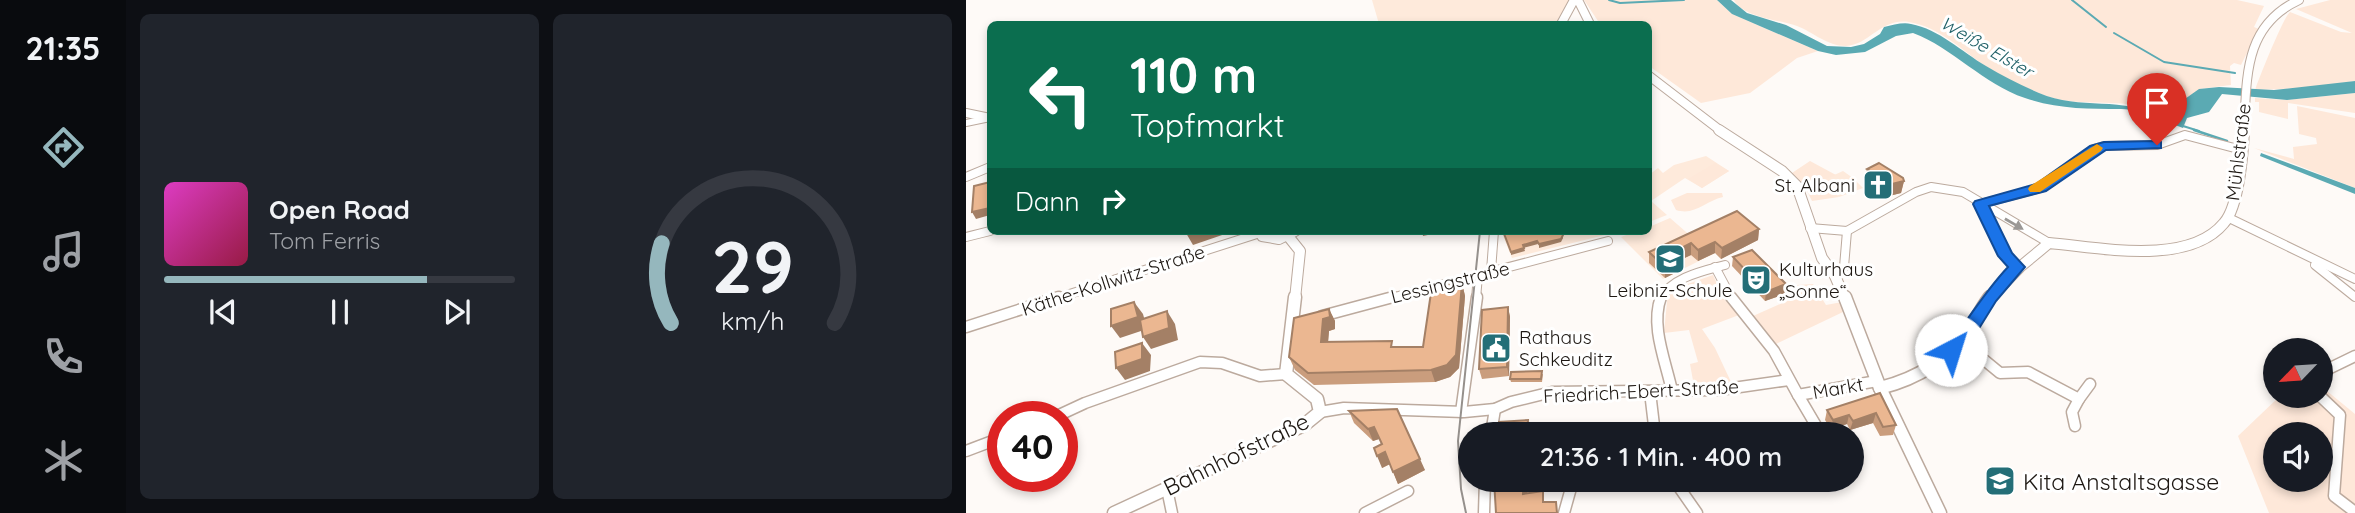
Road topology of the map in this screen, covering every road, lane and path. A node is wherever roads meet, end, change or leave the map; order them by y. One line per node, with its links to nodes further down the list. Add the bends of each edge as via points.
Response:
1 (2299, 0): 11 (street, Mühlstraße, via 2276,8 2246,70)
2 (1575, 1): 3 (street); 4 (street)
3 (1566, 14): 4 (street); 5 (street)
4 (1581, 16)
5 (1563, 21)
6 (1652, 78): 16 (street, Markt, via 1791,179 1804,201)
7 (966, 113): 8 (street)
8 (987, 117)
9 (987, 119): 10 (street)
10 (966, 123)
11 (2242, 150): 14 (street, via 2185,135 2157,145 2104,146 2041,188); 15 (street, Mühlstraße)
12 (987, 168): 13 (street)
13 (966, 177)
14 (1980, 204): 18 (street, via 1963,192 1931,187); 26 (street, one-way to 26); 28 (street, via 2006,256)
15 (2229, 218): 26 (street, Mühlstraße, via 2217,231 2160,250 2110,251); 27 (street)
16 (1810, 228): 18 (street); 32 (street, Markt)
17 (987, 232): 24 (street)
18 (1847, 232): 32 (street, via 1844,267)
19 (1251, 235): 35 (street, Käthe-Kollwitz-Straße)
20 (1264, 235): 21 (street, via 1270,239)
21 (1285, 235)
22 (1293, 235): 34 (street, via 1300,251)
23 (1494, 235): 29 (street)
24 (966, 237)
25 (1608, 241): 29 (street, Lessingstraße)
26 (2049, 243): 28 (street)
27 (2302, 255): 30 (street); 33 (street)
28 (2017, 267): 36 (street, via 1990,296)
29 (1491, 271): 31 (street, Lessingstraße)
30 (2352, 274)
31 (1478, 275): 34 (street, Lessingstraße); 51 (street)
32 (1835, 276): 41 (street, Markt)
33 (2355, 297)
34 (1292, 324): 39 (street)
35 (966, 327)
36 (1961, 341): 41 (street, via 1911,379); 46 (street, via 2000,373 2028,372)
37 (2355, 356): 38 (street)
38 (2333, 367)
39 (1286, 374): 47 (street, via 1260,377 1219,361 1200,362); 50 (street, via 1317,399)
40 (1789, 380): 43 (street, Friedrich-Ebert-Straße); 43 (street, Markt, via 1770,345 1730,296 1720,266 1674,284 1656,302 1655,317); 45 (street, Markt)
41 (1879, 384): 45 (street, Markt); 70 (street)
42 (2090, 384): 46 (street)
43 (1672, 391): 44 (street, Friedrich-Ebert-Straße)
44 (1650, 392): 49 (street, Friedrich-Ebert-Straße, via 1552,393); 53 (street)
45 (1798, 395): 54 (street, Markt)
46 (2079, 399): 55 (street, via 2072,412)
47 (1078, 406)
48 (2333, 408): 63 (street, via 2340,415 2334,496)
49 (1495, 409): 51 (street, Friedrich-Ebert-Straße); 52 (street)
50 (1320, 412): 51 (street, Friedrich-Ebert-Straße, via 1344,408); 58 (street, Bahnhofstraße, via 1304,425)
51 (1461, 412)
52 (1493, 422)
53 (1654, 422)
54 (1814, 422)
55 (2075, 426)
56 (987, 443): 57 (street)
57 (966, 451)
58 (1167, 489): 64 (street, Bahnhofstraße); 65 (street)
59 (1408, 491): 66 (street)
60 (1485, 492): 67 (street)
61 (1570, 492): 68 (street)
62 (1682, 492): 69 (street)
63 (2355, 512)
64 (1114, 513)
65 (1172, 513)
66 (1365, 513)
67 (1484, 513)
68 (1564, 513)
69 (1697, 513)
70 (1940, 513)

